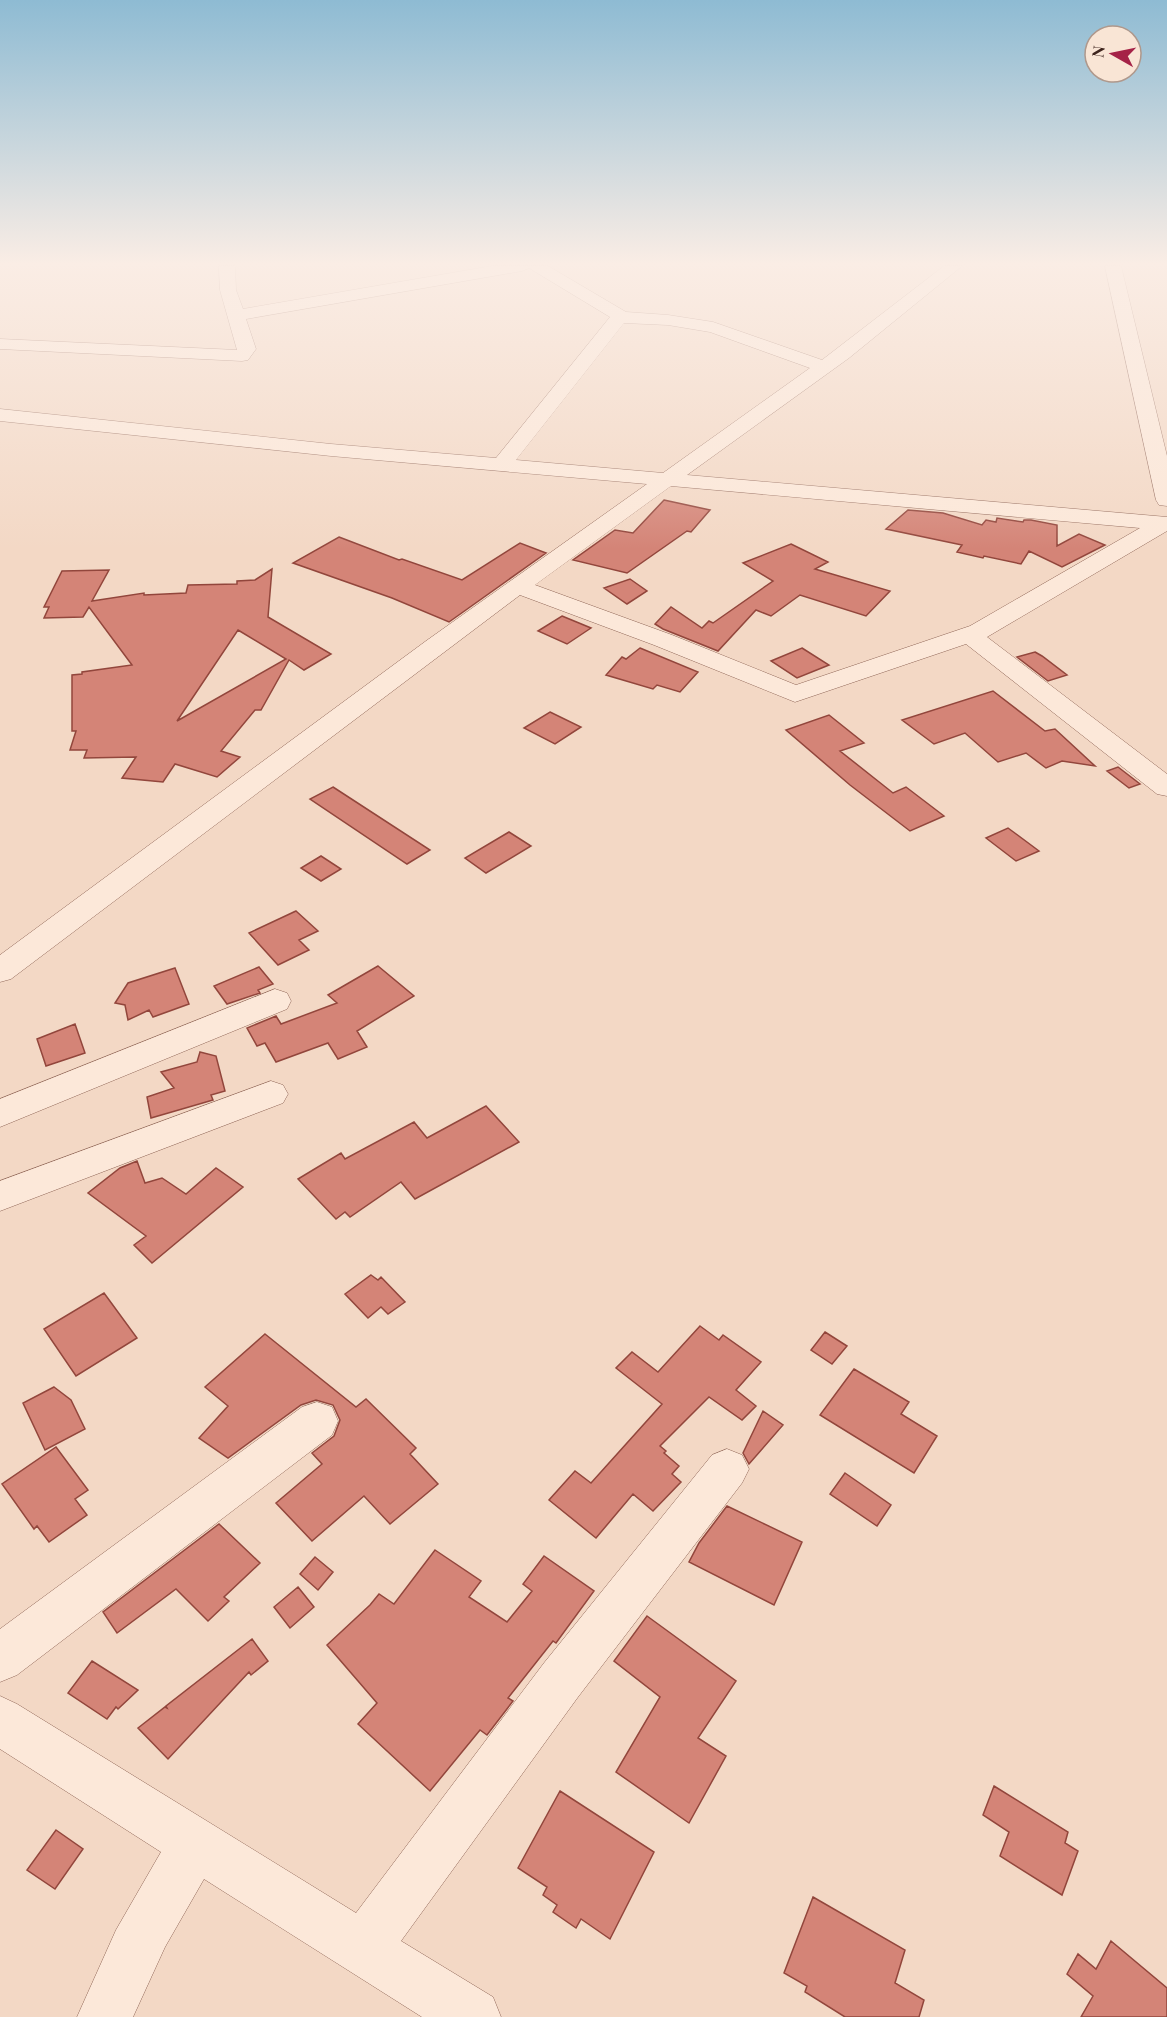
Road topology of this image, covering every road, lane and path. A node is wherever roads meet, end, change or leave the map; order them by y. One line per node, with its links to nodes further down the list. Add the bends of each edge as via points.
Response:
1 (586, 360): 7 (street)
2 (803, 360): 5 (street)
3 (835, 360): 5 (street)
4 (1133, 360): 9 (street)
5 (824, 368): 8 (street)
6 (0, 415): 7 (street)
7 (501, 465): 8 (street)
8 (667, 479): 9 (street); 10 (street)
9 (1166, 516): 11 (street)
10 (518, 586): 11 (street, via 795,694); 13 (street)
11 (974, 633): 12 (street, via 973,639)
12 (1167, 788)
13 (0, 971)
14 (275, 1001): 16 (street)
15 (271, 1094): 17 (street)
16 (0, 1114)
17 (0, 1196)
18 (317, 1421): 20 (street)
19 (728, 1469): 23 (street, via 561,1680)
20 (0, 1658)
21 (0, 1721): 22 (street)
22 (196, 1844): 23 (street); 24 (street, via 143,1931 122,1971)
23 (363, 1948): 25 (street)
24 (105, 2017)
25 (473, 2017)

